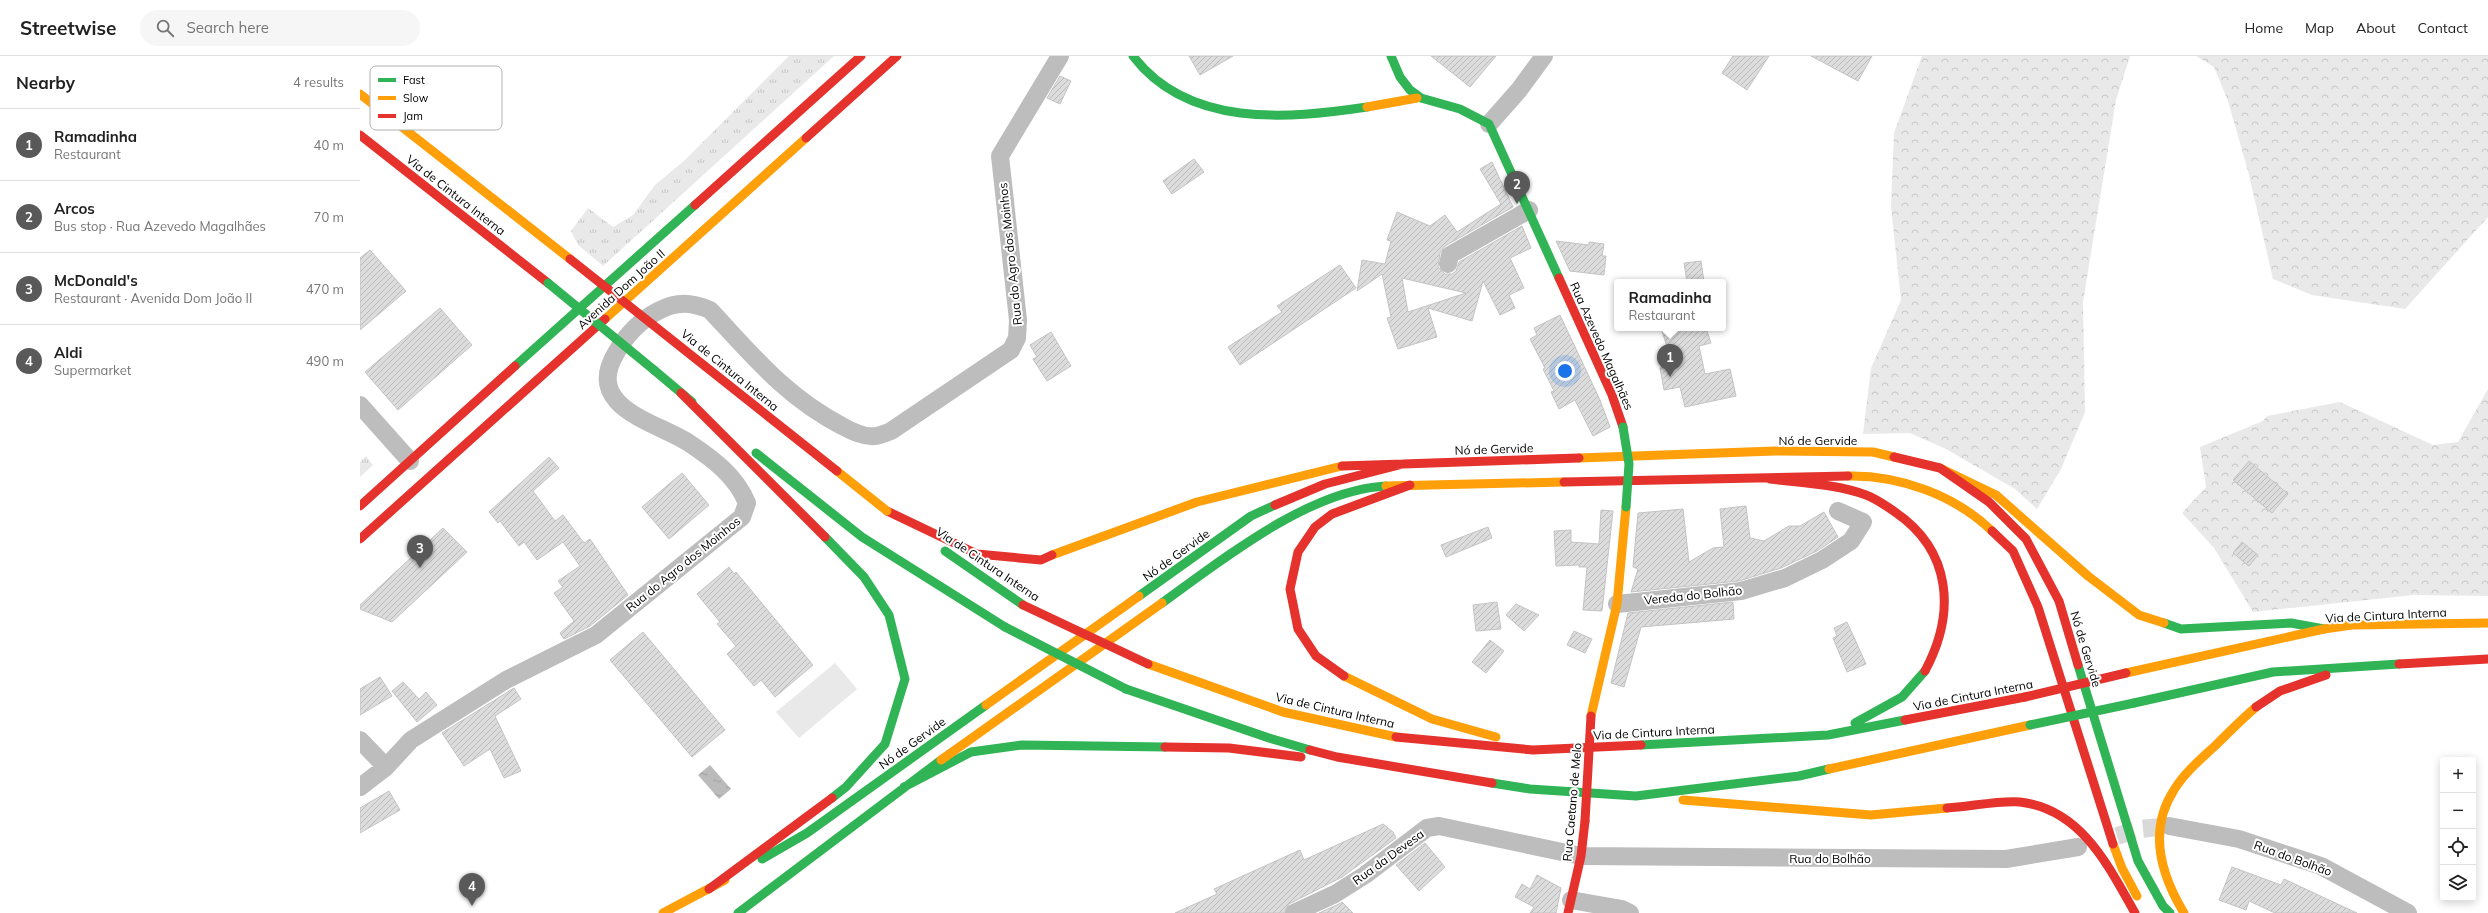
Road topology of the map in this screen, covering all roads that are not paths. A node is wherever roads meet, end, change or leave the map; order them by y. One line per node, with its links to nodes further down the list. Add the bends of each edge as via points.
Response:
1 (861, 56): 17 (main road, Avenida Dom João II)
2 (898, 56): 25 (main road, Avenida Dom João II)
3 (1060, 56): 36 (street, Rua do Agro dos Moinhos, via 1000,156 1018,320 1017,338 1011,350 890,431 875,437 855,433 834,422 814,411 784,388 710,310 695,304 679,303 658,311 635,327 624,339 610,363 607,381 614,399 634,417 688,442 721,466 740,487 747,503 742,517 596,635 506,680 411,740)
4 (1133, 56): 8 (main road, via 1141,68 1182,98 1224,112 1279,115 1385,105)
5 (1391, 56): 8 (main road, via 1396,73 1404,86)
6 (1544, 56): 10 (street)
7 (360, 94): 9 (main road, Via de Cintura Interna, bridge)
8 (1417, 98): 10 (main road, via 1469,112)
9 (370, 102)
10 (1489, 124): 13 (main road, Rua Azevedo Magalhães)
11 (406, 130): 23 (main road, Via de Cintura Interna, bridge)
12 (360, 135): 15 (main road, Via de Cintura Interna, bridge)
13 (1529, 210): 14 (street, via 1450,255); 26 (main road, Rua Azevedo Magalhães, bridge, via 1618,409 1623,427 1629,464)
14 (1448, 264)
15 (681, 393): 35 (main road, Via de Cintura Interna, bridge, via 862,537 1005,628 1126,689 1269,738); 43 (main road, via 864,577 889,615 905,679 885,744 846,787)
16 (360, 405): 17 (street)
17 (410, 461): 22 (main road, Avenida Dom João II)
18 (1403, 464): 19 (main road, Nó de Gervide, via 1783,452 1873,452); 23 (main road, via 1349,464 1197,502 1078,544 1041,560 977,554); 43 (main road, Nó de Gervide, via 1325,484 1250,516 807,833)
19 (1940, 468): 28 (main road, via 1996,495 2088,576 2139,615 2181,629 2291,623); 51 (main road, Nó de Gervide, via 1990,502 2026,539 2059,601 2138,861)
20 (1770, 479): 21 (main road); 32 (main road, via 1866,496 1908,521 1933,548 1945,582 1943,624 1929,664 1907,693 1867,718); 50 (main road, via 1868,476 1931,491 1978,517 2013,552 2038,607 2122,868)
21 (1410, 485): 34 (main road, via 1332,514 1315,527 1298,552 1290,589 1298,629 1316,656 1346,678 1432,719 1484,732); 38 (main road, via 1373,487 1331,499 1260,533)
22 (360, 506)
23 (887, 511): 34 (main road, Via de Cintura Interna, bridge, via 1023,605 1148,664 1282,712 1373,732)
24 (1838, 511): 26 (street, Vereda do Bolhão, via 1863,522 1851,541 1822,560 1785,578 1741,591)
25 (360, 539)
26 (1617, 604): 31 (main road, Rua Azevedo Magalhães)
27 (2488, 623): 28 (main road, Via de Cintura Interna)
28 (2324, 629): 32 (main road, Via de Cintura Interna, bridge, via 2024,697)
29 (2488, 659): 30 (main road, Via de Cintura Interna)
30 (2351, 666): 39 (main road, Via de Cintura Interna, bridge, via 2273,672 1799,776); 52 (main road, via 2275,694 2240,721 2194,766 2170,796 2160,824 2158,853 2166,883)
31 (1592, 716): 42 (main road, Rua Caetano de Melo, bridge)
32 (1828, 735): 34 (main road, Via de Cintura Interna)
33 (360, 740): 36 (street)
34 (1533, 750)
35 (1337, 757): 38 (main road, via 1290,758 1229,748 1022,745 971,752); 39 (main road, Via de Cintura Interna, via 1530,789)
36 (386, 767): 37 (street, Rua do Agro dos Moinhos)
37 (360, 787)
38 (904, 787): 46 (main road)
39 (1636, 796): 49 (main road, via 1871,815 2019,802 2049,809 2073,823 2104,858)
40 (2169, 826): 53 (street, Rua do Bolhão, via 2239,839 2321,866)
41 (2078, 847): 42 (street, Rua do Bolhão, via 2006,859)
42 (1581, 856): 44 (main road, Rua Caetano de Melo); 47 (street, Rua da Devesa, via 1439,826 1427,828 1365,875 1335,894)
43 (709, 889): 45 (main road, Nó de Gervide)
44 (1570, 907): 48 (street, via 1622,909)
45 (663, 913)
46 (738, 913)
47 (1294, 913)
48 (1630, 913)
49 (2135, 913)
50 (2145, 913)
51 (2170, 913)
52 (2184, 913)
53 (2408, 913)

